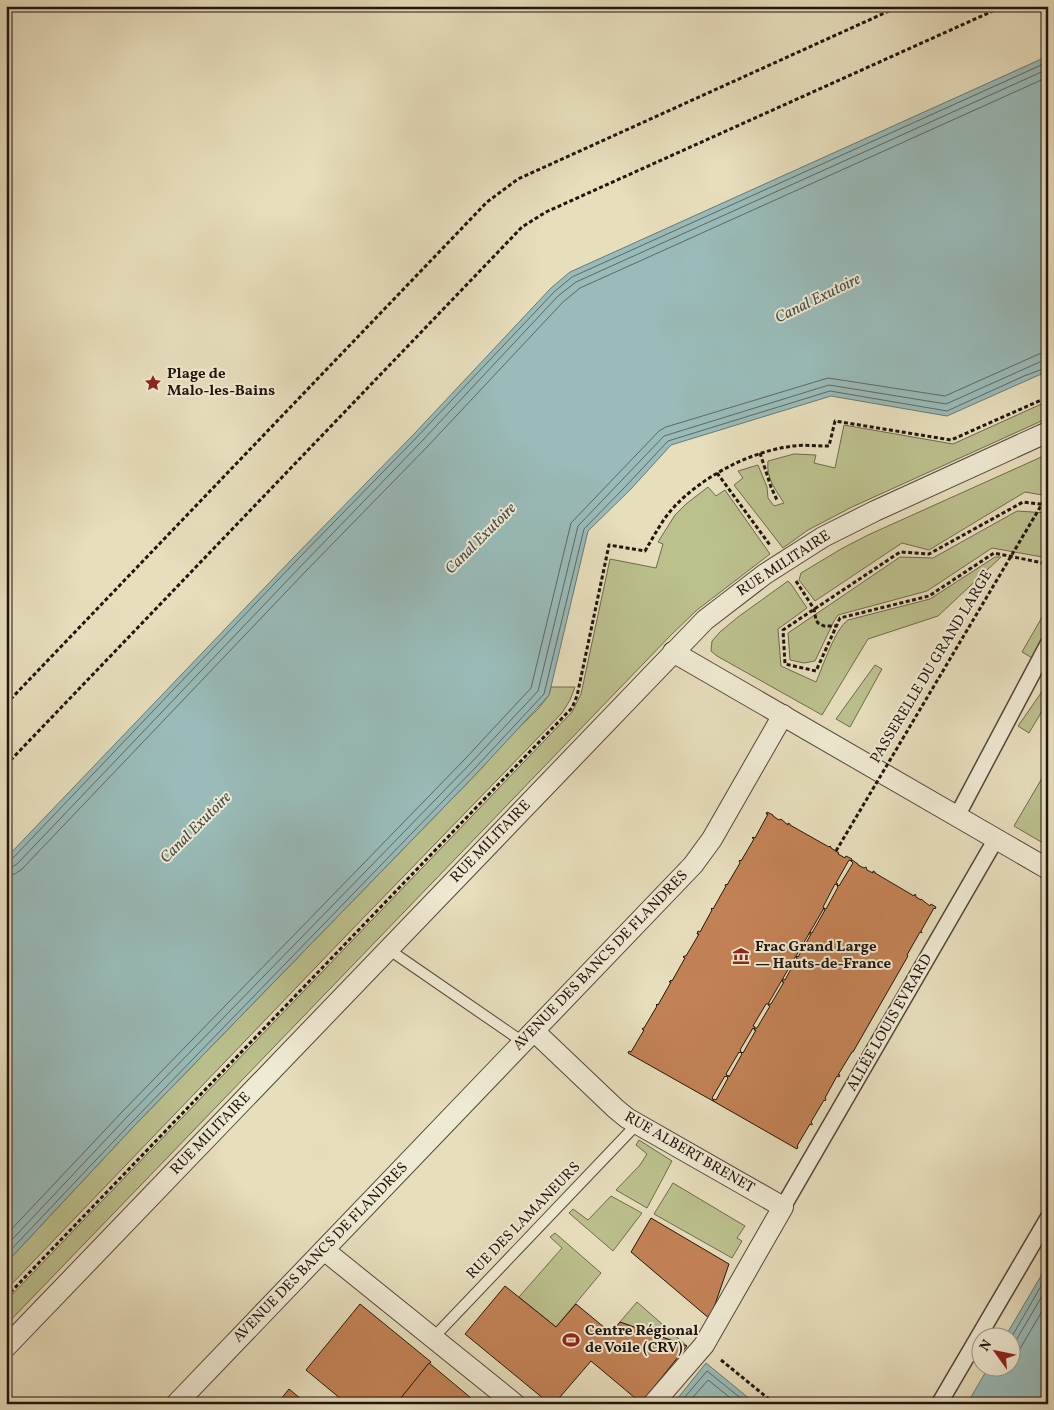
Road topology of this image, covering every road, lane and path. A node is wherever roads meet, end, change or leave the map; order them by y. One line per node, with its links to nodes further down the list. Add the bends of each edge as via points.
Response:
1 (900, 6): 18 (path, via 518,179 496,194)
2 (1004, 6): 20 (path, via 546,212 522,228)
3 (1048, 397): 5 (path, via 950,440 835,421 829,446 798,445)
4 (1048, 432): 11 (street, RUE MILITAIRE, via 862,517)
5 (760, 453): 6 (path); 8 (path)
6 (717, 473): 11 (path); 31 (path, via 674,506 644,551 609,545 572,708)
7 (1048, 494): 9 (path, PASSERELLE DU GRAND LARGE)
8 (776, 500)
9 (1042, 504): 10 (path); 14 (path, via 1023,502 929,554 900,552); 23 (path, PASSERELLE DU GRAND LARGE, bridge)
10 (1048, 505)
11 (782, 562): 17 (street, RUE MILITAIRE, via 714,613)
12 (1048, 564): 15 (path, via 994,553 929,596 840,618)
13 (796, 582): 14 (path)
14 (814, 609): 15 (path, via 818,624); 15 (path, via 783,630 785,664 816,671)
15 (836, 626)
16 (1048, 644): 21 (street)
17 (674, 652): 19 (street); 25 (street, RUE MILITAIRE)
18 (6, 704)
19 (783, 715): 21 (street); 26 (street, AVENUE DES BANCS DE FLANDRES, via 703,852)
20 (6, 765)
21 (957, 816): 22 (street)
22 (996, 839): 24 (street); 28 (street, ALLÉE LOUIS EVRARD)
23 (836, 851)
24 (1048, 869)
25 (388, 949): 26 (lane); 34 (street, RUE MILITAIRE)
26 (529, 1037): 27 (street, RUE ALBERT BRENET); 30 (street, AVENUE DES BANCS DE FLANDRES)
27 (637, 1124): 28 (street, RUE ALBERT BRENET); 32 (lane, RUE DES LAMANEURS)
28 (783, 1207): 33 (street)
29 (1048, 1218): 39 (street)
30 (324, 1250): 32 (street); 35 (street, AVENUE DES BANCS DE FLANDRES)
31 (6, 1297)
32 (433, 1338): 36 (street)
33 (704, 1345): 37 (street); 38 (path)
34 (6, 1347)
35 (176, 1404)
36 (515, 1404)
37 (653, 1404)
38 (774, 1404)
39 (939, 1404)

